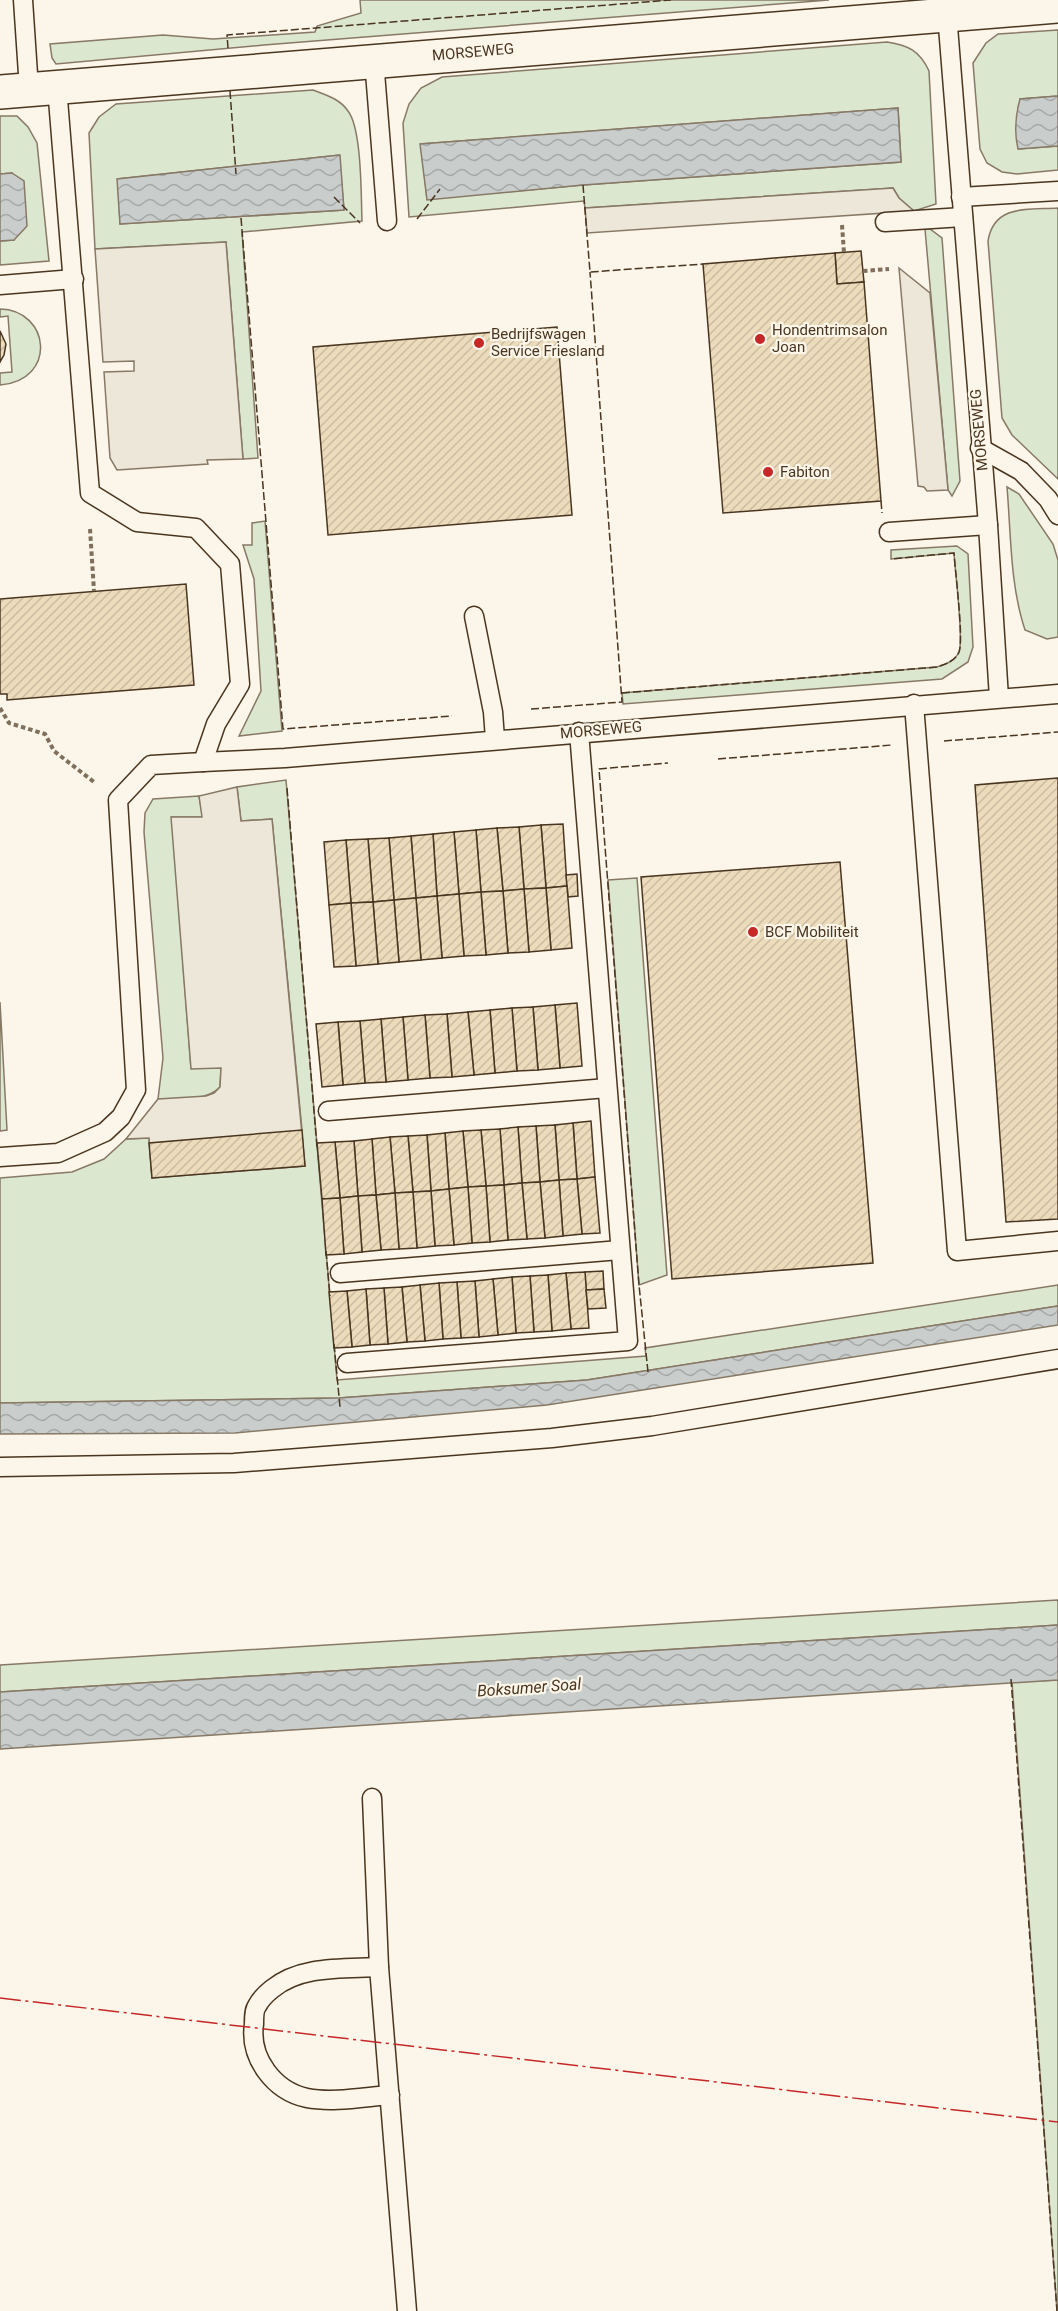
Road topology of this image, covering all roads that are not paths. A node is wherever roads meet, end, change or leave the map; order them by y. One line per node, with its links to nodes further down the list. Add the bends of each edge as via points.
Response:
1 (23, 0): 5 (lane)
2 (1058, 6): 3 (street, MORSEWEG)
3 (947, 14): 4 (street, MORSEWEG); 7 (lane, MORSEWEG)
4 (374, 60): 5 (street, MORSEWEG); 9 (lane)
5 (29, 89): 11 (lane)
6 (1058, 190): 7 (lane)
7 (961, 197): 8 (lane, MORSEWEG)
8 (963, 217): 10 (lane); 13 (lane, MORSEWEG)
9 (387, 220)
10 (885, 222)
11 (74, 279): 12 (lane); 23 (lane, via 90,493 137,522 196,528 230,564 240,684 216,724)
12 (0, 285)
13 (980, 448): 14 (lane, via 1022,471); 15 (lane, MORSEWEG)
14 (1058, 515)
15 (988, 525): 16 (lane); 19 (lane, MORSEWEG)
16 (889, 532)
17 (474, 616): 22 (lane)
18 (1058, 694): 19 (lane, MORSEWEG)
19 (999, 698): 20 (lane, MORSEWEG)
20 (914, 705): 21 (lane, MORSEWEG); 27 (lane, via 957,1251)
21 (579, 732): 22 (lane, MORSEWEG); 24 (lane)
22 (495, 739): 23 (lane, MORSEWEG)
23 (203, 762): 26 (lane, MORSEWEG, via 151,765 118,800 136,1090 121,1117 105,1132 58,1153)
24 (607, 1089): 25 (lane); 28 (lane)
25 (328, 1112)
26 (0, 1157)
27 (1058, 1241)
28 (620, 1250): 29 (lane); 31 (lane, via 628,1341)
29 (340, 1273)
30 (1058, 1359): 32 (lane, via 652,1426 552,1438 234,1463)
31 (347, 1363)
32 (0, 1467)
33 (372, 1798): 34 (lane)
34 (378, 1967): 35 (lane); 35 (lane, via 319,1970 295,1976 273,1988 256,2007 252,2035 267,2074 285,2090 308,2098 327,2099)
35 (390, 2095): 36 (lane)
36 (407, 2311)

